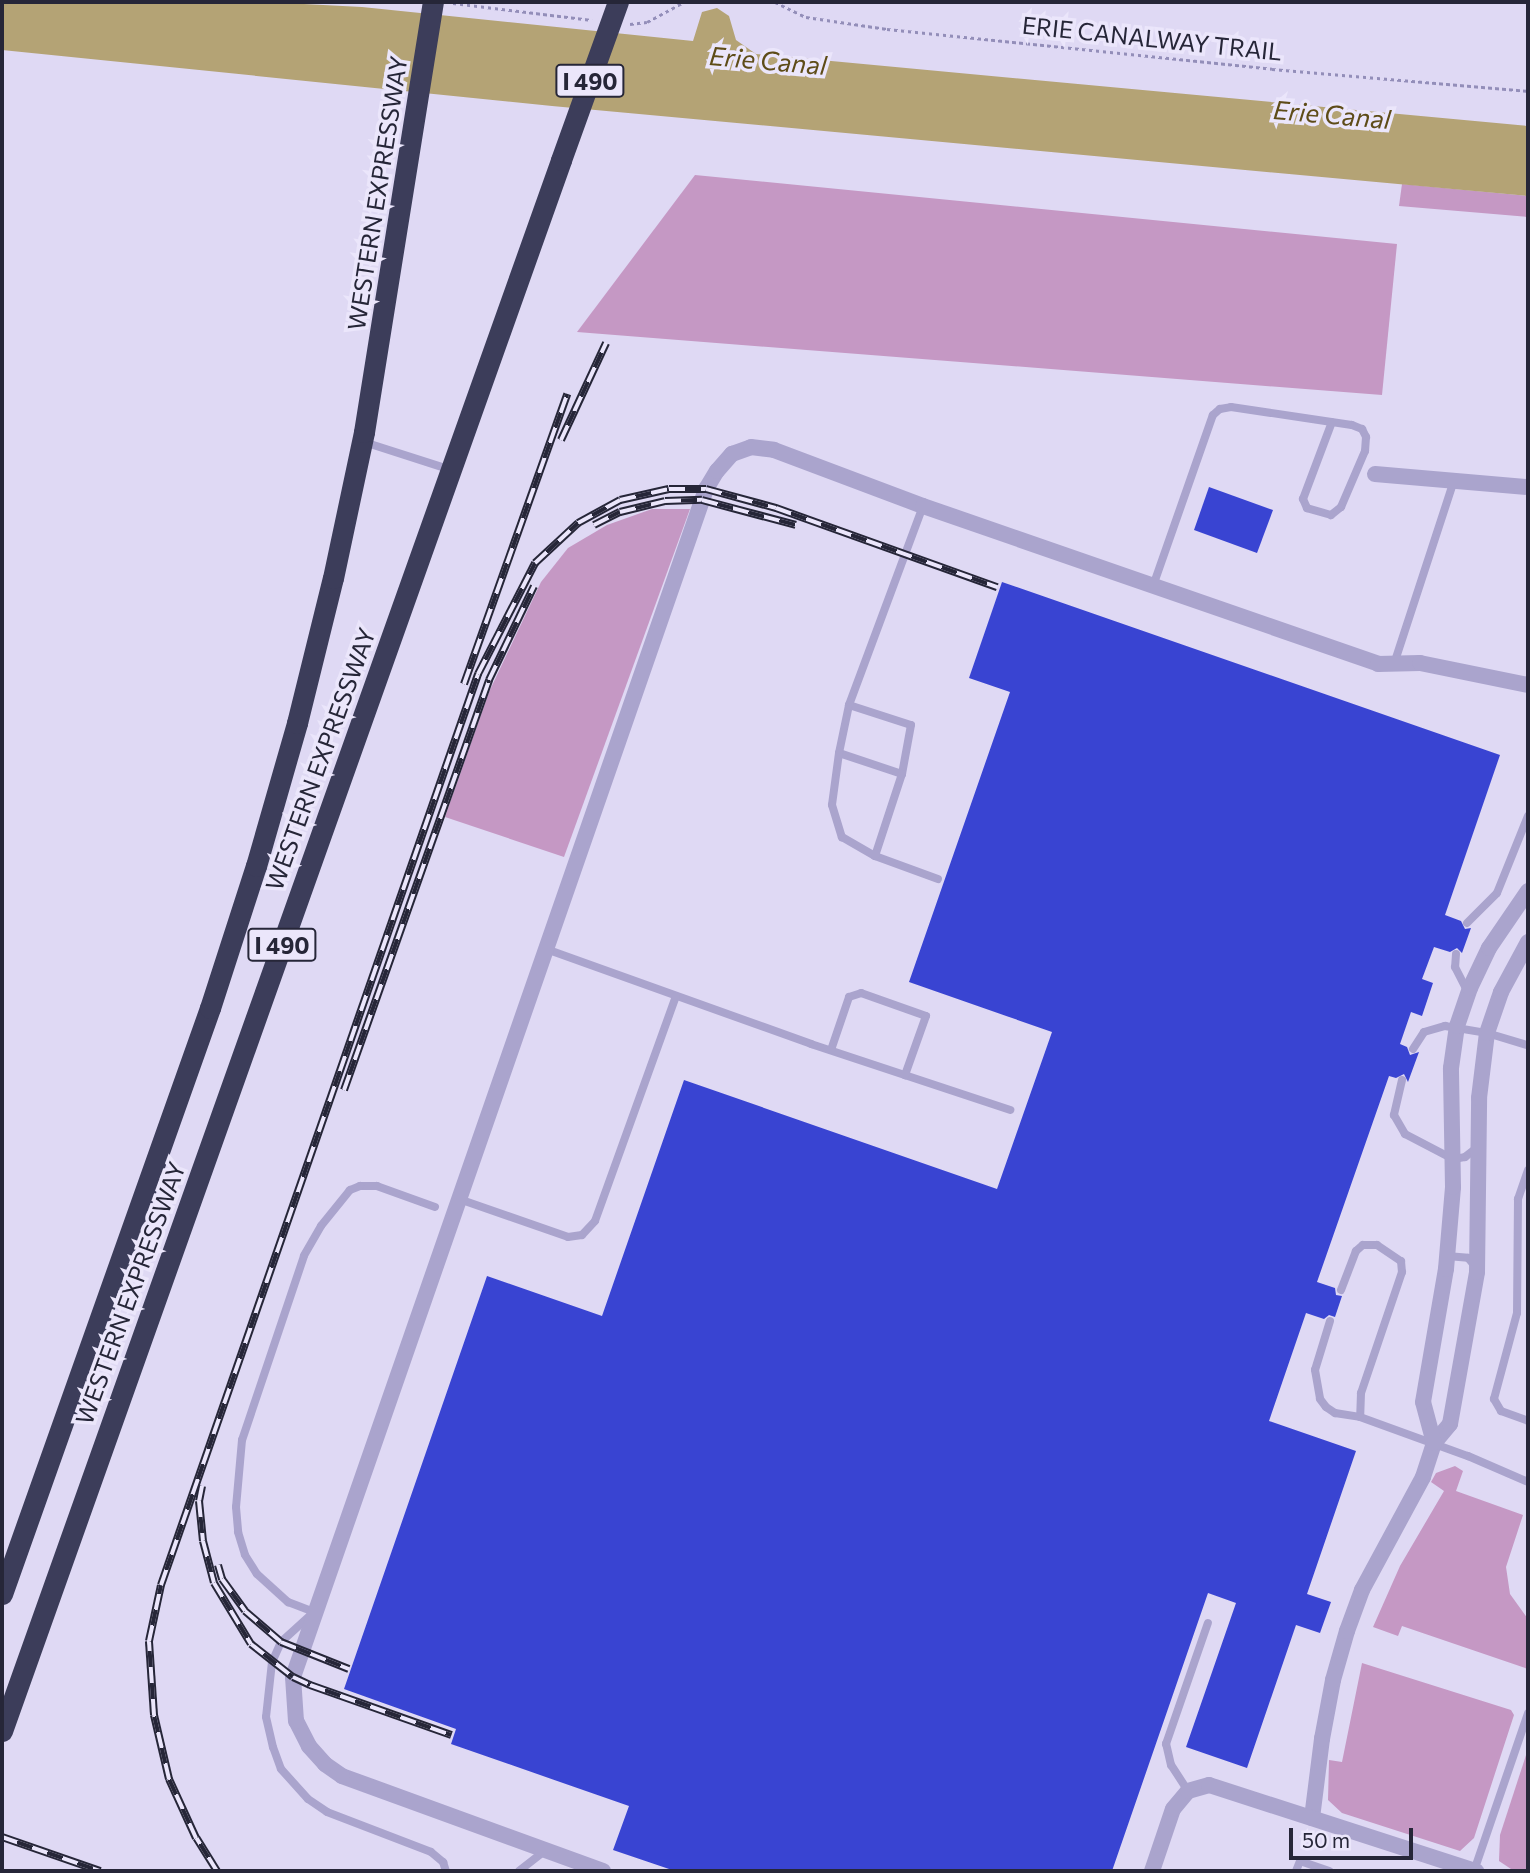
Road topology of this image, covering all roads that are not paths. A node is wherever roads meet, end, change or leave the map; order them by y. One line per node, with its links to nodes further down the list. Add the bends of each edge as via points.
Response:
1 (433, 2): 4 (highway, WESTERN EXPRESSWAY / I 490)
2 (618, 2): 5 (highway, WESTERN EXPRESSWAY / I 490, bridge)
3 (1332, 422): 6 (lane, via 1362,429 1365,451); 6 (lane, via 1303,499 1307,508 1331,515 1341,508); 11 (lane, via 1231,407 1213,415)
4 (362, 441): 5 (lane); 49 (highway, WESTERN EXPRESSWAY / I 490, via 317,646 238,923)
5 (451, 470): 53 (highway, WESTERN EXPRESSWAY / I 490)
6 (1357, 470): 7 (lane)
7 (1375, 474): 8 (street)
8 (1454, 480): 9 (street); 12 (lane)
9 (1528, 487)
10 (923, 506): 11 (street); 14 (lane); 24 (street, via 774,450 751,447 732,454 717,471 706,489)
11 (1153, 586): 12 (street, via 1378,664)
12 (1394, 664): 13 (street, via 1420,663)
13 (1528, 685)
14 (849, 705): 15 (lane); 16 (lane, via 911,725)
15 (839, 753): 16 (lane); 19 (lane, via 832,805 842,837)
16 (902, 775): 19 (lane)
17 (1528, 816): 18 (lane)
18 (1527, 826): 22 (lane, via 1497,892)
19 (875, 856): 20 (lane)
20 (938, 879)
21 (1528, 891): 26 (street, via 1489,948)
22 (1467, 923)
23 (1528, 942): 29 (street, via 1501,992)
24 (546, 949): 27 (lane); 39 (street)
25 (1456, 954): 26 (lane, via 1455,967)
26 (1468, 993): 28 (street)
27 (676, 996): 32 (lane); 39 (lane, via 595,1221 582,1235 568,1237)
28 (1457, 1026): 29 (lane); 31 (lane, via 1424,1032); 37 (street, via 1450,1094)
29 (1487, 1033): 30 (lane); 36 (street)
30 (1528, 1045)
31 (1413, 1049)
32 (831, 1050): 33 (lane); 33 (lane, via 849,997 861,993 926,1016)
33 (905, 1076): 35 (lane)
34 (1402, 1080): 37 (lane, via 1394,1103 1398,1126)
35 (1010, 1110)
36 (1478, 1147): 37 (lane, via 1465,1157); 42 (street)
37 (1453, 1158): 41 (street)
38 (1528, 1170): 46 (lane, via 1518,1199 1517,1313 1494,1399 1501,1411)
39 (459, 1199): 50 (street)
40 (435, 1207): 50 (lane, via 377,1186 350,1190 337,1205 304,1256 242,1440 236,1507 245,1555 274,1592)
41 (1447, 1256): 42 (lane, via 1468,1258); 47 (street, via 1423,1402)
42 (1477, 1268): 47 (street, via 1450,1424)
43 (1341, 1290): 45 (lane, via 1363,1244 1377,1245 1401,1261 1402,1272 1361,1393)
44 (1330, 1321): 45 (lane, via 1315,1370 1320,1399 1335,1413)
45 (1360, 1417): 47 (lane)
46 (1528, 1421)
47 (1434, 1443): 48 (lane); 55 (street, via 1423,1477 1362,1590 1347,1631 1333,1679)
48 (1528, 1482)
49 (2, 1594)
50 (314, 1612): 56 (street, via 292,1692 296,1721 325,1765 362,1786); 57 (lane, via 281,1642 272,1662 266,1717 281,1769 327,1812 431,1852)
51 (1208, 1623): 54 (lane, via 1166,1744 1171,1765)
52 (1528, 1713): 63 (lane)
53 (2, 1731)
54 (1188, 1791): 55 (street, via 1209,1784); 60 (street, via 1173,1809)
55 (1312, 1818): 63 (street)
56 (545, 1850): 58 (lane); 59 (street)
57 (446, 1871)
58 (519, 1871)
59 (603, 1871)
60 (1152, 1871)
61 (1296, 1871): 62 (lane, via 1300,1861)
62 (1329, 1871)
63 (1475, 1871)

